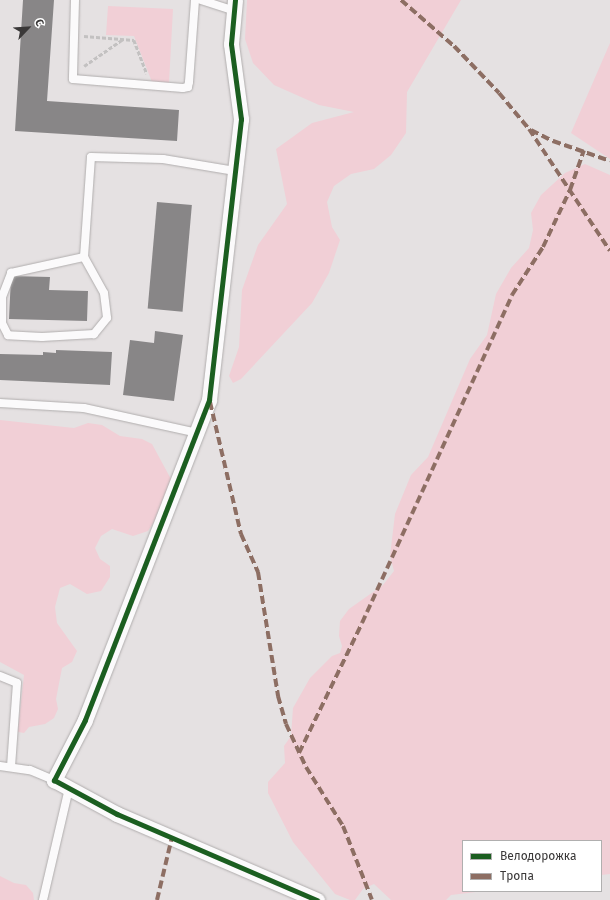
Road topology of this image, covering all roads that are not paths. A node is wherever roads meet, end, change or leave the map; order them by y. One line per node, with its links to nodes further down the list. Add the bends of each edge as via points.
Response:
1 (75, 0): 2 (lane, via 71,75 77,82 188,87)
2 (195, 0)
3 (201, 0): 4 (lane)
4 (235, 6): 5 (street, via 231,44 241,119)
5 (235, 171): 6 (lane, via 163,159 91,157); 8 (street, via 213,377 209,400)
6 (84, 257): 6 (lane, via 11,273 2,297 2,323 8,335 42,337 94,334 108,318 104,293)
7 (0, 403): 8 (lane, via 84,408)
8 (198, 433): 12 (street, via 85,720)
9 (0, 676): 11 (lane, via 17,684)
10 (0, 766): 11 (lane)
11 (11, 767): 12 (lane, via 30,770)
12 (54, 780): 13 (street)
13 (69, 788): 14 (lane); 15 (street, via 116,814)
14 (43, 900)
15 (317, 900)

